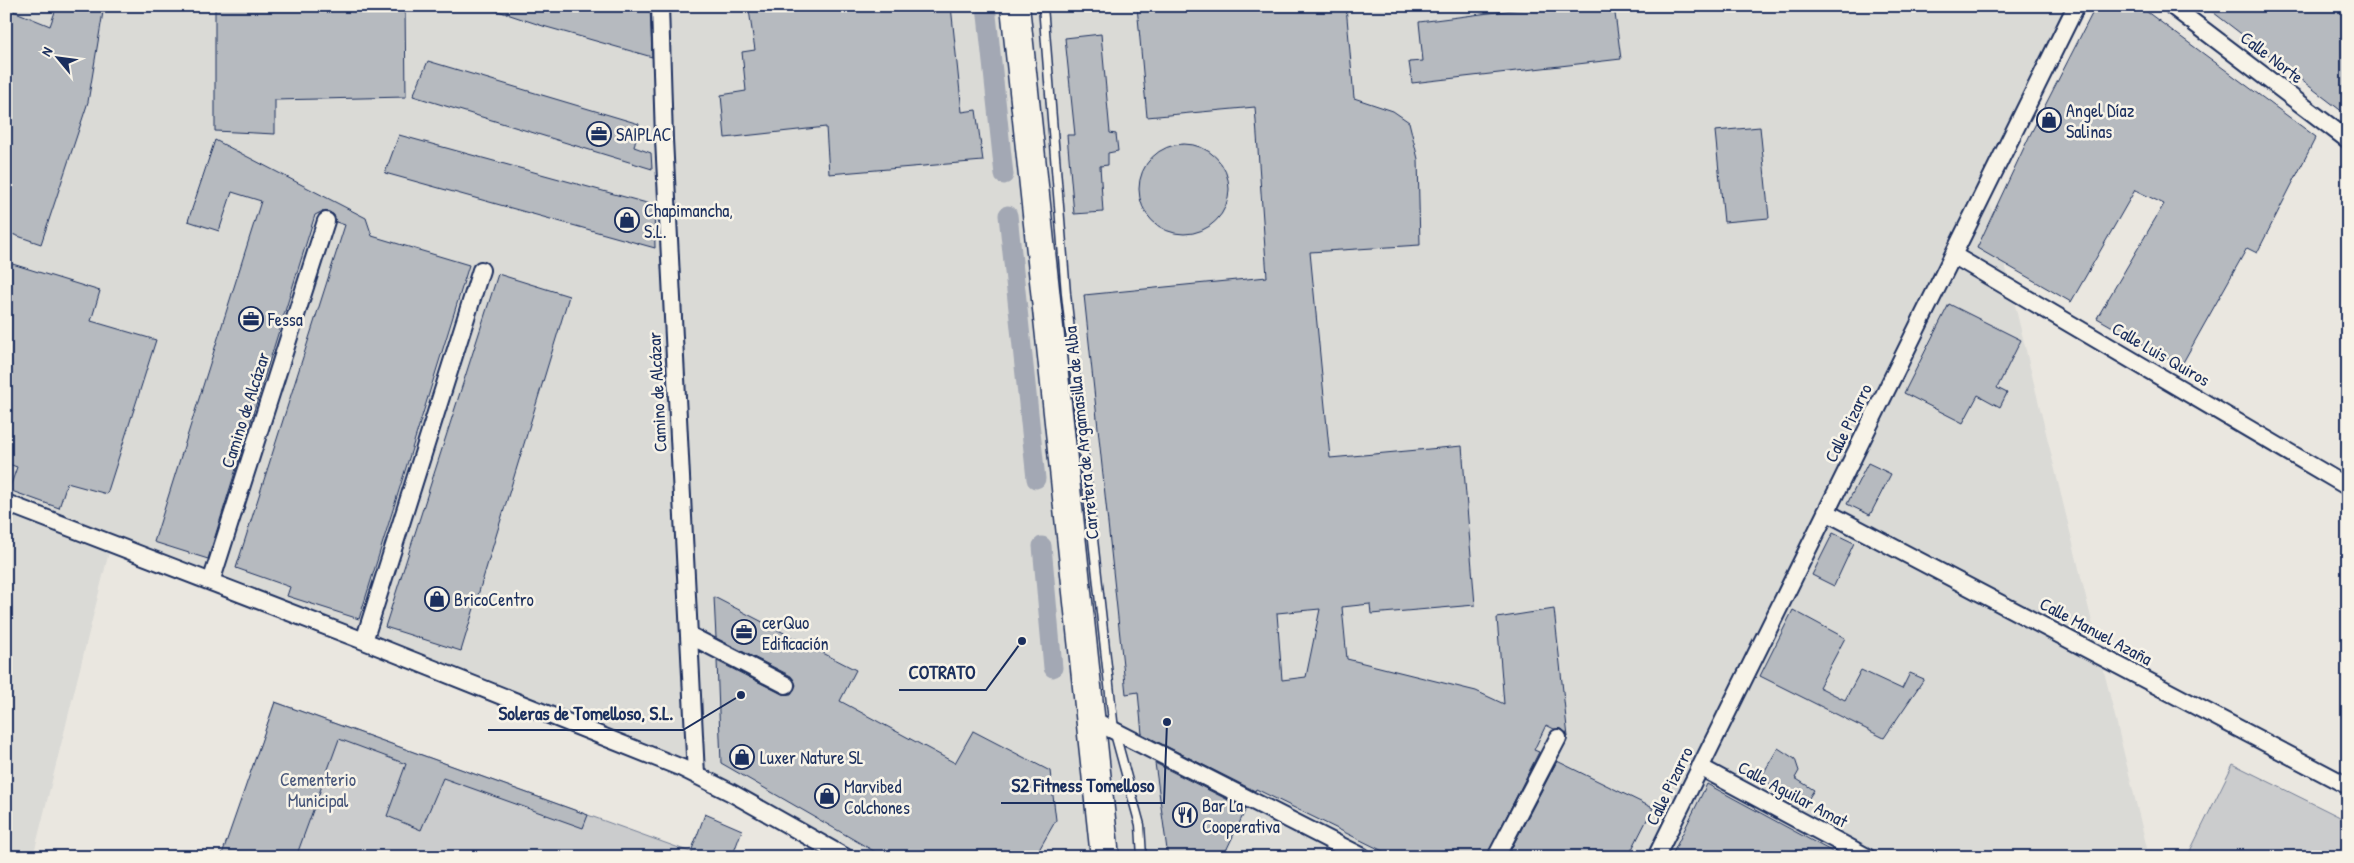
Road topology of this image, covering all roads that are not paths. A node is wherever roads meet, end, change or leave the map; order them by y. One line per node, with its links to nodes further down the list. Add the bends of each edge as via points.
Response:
1 (660, 6): 14 (street, Camino de Alcázar)
2 (1015, 6): 17 (highway, Carretera de Argamasilla de Alba)
3 (1043, 6): 17 (lane, Carretera de Argamasilla de Alba)
4 (2076, 6): 8 (street, Calle Pizarro)
5 (2172, 6): 6 (street, Calle Norte)
6 (2348, 140)
7 (326, 222): 13 (street, Camino de Alcázar)
8 (1954, 255): 10 (street, Calle Luis Quiros); 12 (street, Calle Pizarro)
9 (482, 270): 15 (street)
10 (2348, 487)
11 (6, 503): 13 (street)
12 (1826, 512): 19 (street, Calle Pizarro); 21 (street, Calle Manuel Azaña)
13 (211, 582): 15 (street)
14 (689, 635): 16 (street); 20 (street, Camino de Alcázar)
15 (364, 641): 20 (street)
16 (786, 685)
17 (1102, 725): 23 (highway, Carretera de Argamasilla de Alba); 24 (lane, Carretera de Argamasilla de Alba, via 1140,824); 25 (street)
18 (1558, 738): 26 (street)
19 (1700, 767): 27 (street, Calle Pizarro); 28 (street, Calle Aguilar Amat)
20 (696, 775): 22 (street)
21 (2348, 786)
22 (845, 857)
23 (1105, 857)
24 (1142, 857)
25 (1363, 857)
26 (1496, 857)
27 (1656, 857)
28 (1867, 857)

